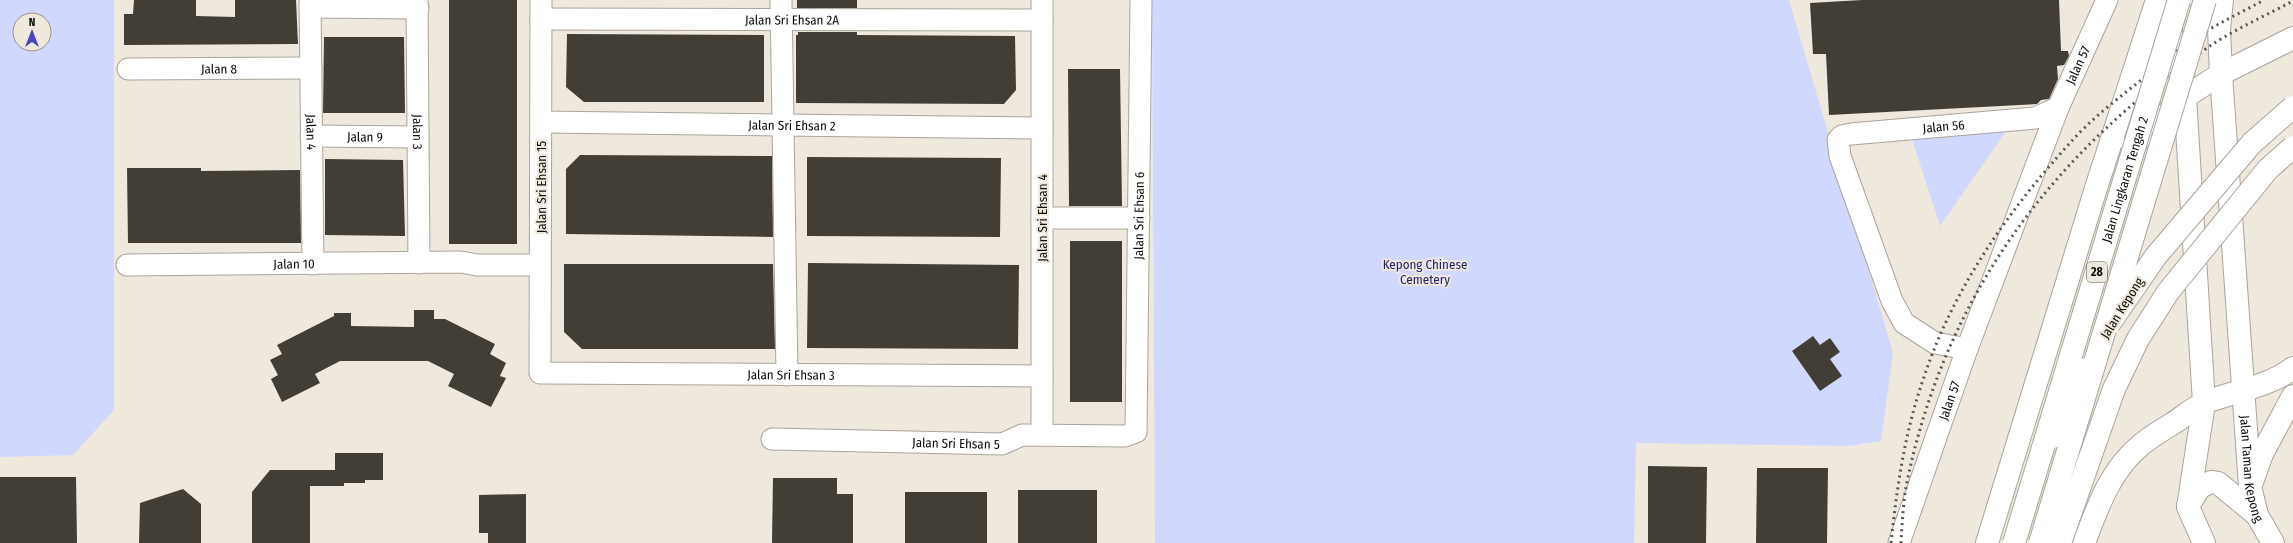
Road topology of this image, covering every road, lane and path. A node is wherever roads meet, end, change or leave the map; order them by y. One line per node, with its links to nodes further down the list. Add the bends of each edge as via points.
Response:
1 (1141, 0): 28 (street, Jalan Sri Ehsan 6)
2 (2107, 0): 19 (street, Jalan 57)
3 (2157, 0): 26 (main road)
4 (2171, 0): 17 (main road, via 2171,32)
5 (2179, 0): 50 (main road, Jalan Lingkaran Tengah 2 / 28, bridge)
6 (2205, 0): 51 (main road, Jalan Lingkaran Tengah 2 / 28, bridge)
7 (2222, 0): 16 (main road, Jalan Taman Kepong, via 2219,29)
8 (310, 3): 9 (street); 14 (street, Jalan 4)
9 (418, 4): 24 (street, Jalan 3)
10 (541, 9): 11 (street, Jalan Sri Ehsan 2A); 20 (street, Jalan Sri Ehsan 15)
11 (781, 10): 12 (street, Jalan Sri Ehsan 2A); 21 (street)
12 (1042, 10): 22 (street, Jalan Sri Ehsan 4)
13 (2293, 38): 16 (main road)
14 (311, 68): 15 (street, Jalan 8); 23 (street, Jalan 4)
15 (128, 69)
16 (2221, 74): 17 (main road); 38 (main road, Jalan Taman Kepong)
17 (2185, 97): 26 (main road, via 2119,158); 40 (main road)
18 (2293, 106): 49 (main road, Jalan Kepong, bridge, via 2252,142 2143,273 2111,321)
19 (2058, 108): 33 (street, Jalan 57); 33 (street, Jalan 56, via 2035,118 1851,134 1838,140 1838,148 1892,301 1904,323 1935,343)
20 (541, 122): 21 (street, Jalan Sri Ehsan 2); 29 (street, Jalan Sri Ehsan 15)
21 (783, 125): 22 (street, Jalan Sri Ehsan 2); 36 (street)
22 (1042, 128): 27 (street, Jalan Sri Ehsan 4)
23 (311, 136): 24 (street, Jalan 9); 31 (street, Jalan 4)
24 (418, 137): 30 (street, Jalan 3)
25 (2293, 147): 52 (main road, bridge, via 2268,169 2168,292 2138,339 2114,389)
26 (2096, 188): 48 (main road)
27 (1042, 218): 28 (street); 37 (street, Jalan Sri Ehsan 4)
28 (1139, 218): 41 (street, Jalan Sri Ehsan 6)
29 (540, 260): 30 (street, Jalan 10, via 480,256 461,262); 35 (street, Jalan Sri Ehsan 15)
30 (419, 263): 31 (street, Jalan 10)
31 (313, 264): 32 (street, Jalan 10)
32 (127, 265)
33 (1967, 349): 47 (street, Jalan 57)
34 (2293, 368): 38 (main road, via 2259,386)
35 (540, 373): 36 (street, Jalan Sri Ehsan 3)
36 (787, 375): 37 (street, Jalan Sri Ehsan 3)
37 (1042, 376): 42 (street, Jalan Sri Ehsan 4)
38 (2242, 390): 40 (main road); 44 (main road, Jalan Taman Kepong)
39 (2293, 396): 44 (main road, via 2262,454)
40 (2204, 403): 45 (main road); 53 (main road, via 2142,444 2126,459 2100,498)
41 (1136, 432): 42 (street, Jalan Sri Ehsan 5, via 1125,436)
42 (1042, 435): 43 (street, Jalan Sri Ehsan 5, via 1022,435 1002,444)
43 (772, 439)
44 (2250, 486): 46 (main road, Jalan Taman Kepong)
45 (2188, 507): 46 (main road, via 2200,487 2211,482 2218,483); 54 (main road)
46 (2257, 515): 55 (main road, Jalan Taman Kepong)
47 (1899, 543)
48 (1987, 543)
49 (1999, 543)
50 (2014, 543)
51 (2040, 543)
52 (2060, 543)
53 (2084, 543)
54 (2204, 543)
55 (2272, 543)

